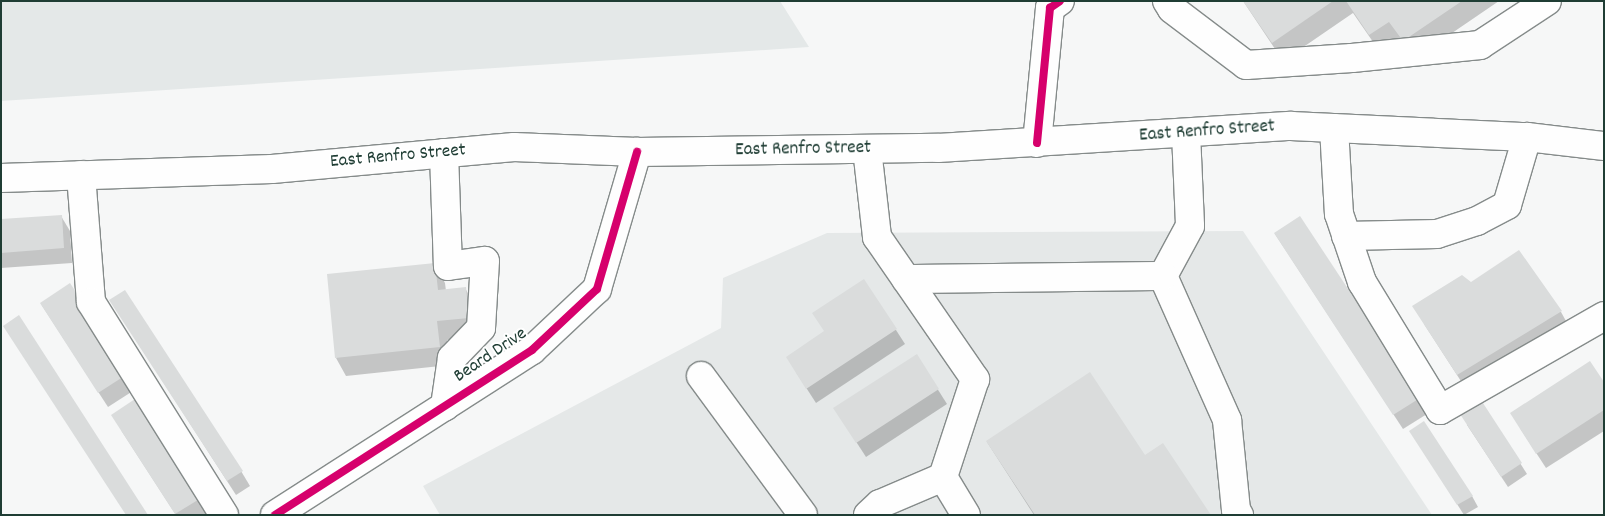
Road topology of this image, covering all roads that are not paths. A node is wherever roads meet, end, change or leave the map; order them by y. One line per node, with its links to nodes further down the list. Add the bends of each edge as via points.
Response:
1 (1060, 1): 7 (main road, via 1050,8)
2 (1167, 1): 3 (main road, via 1172,9 1246,65 1480,45)
3 (1547, 1)
4 (1334, 128): 5 (main road, East Renfro Street, via 1291,126); 6 (main road, East Renfro Street); 14 (main road, via 1339,214)
5 (1186, 133): 7 (main road, East Renfro Street); 15 (main road, via 1190,226)
6 (1527, 137): 8 (main road, East Renfro Street); 14 (main road, via 1506,206 1477,221 1437,234)
7 (1037, 144): 9 (main road, East Renfro Street)
8 (1604, 146)
9 (867, 149): 10 (main road, East Renfro Street); 16 (main road, via 877,236)
10 (637, 152): 11 (main road, East Renfro Street, via 514,147); 19 (main road, Beard Drive, via 597,289 532,350)
11 (444, 153): 12 (main road, East Renfro Street, via 272,169); 19 (main road, via 448,266 485,261 481,328 452,358)
12 (81, 175): 13 (main road, East Renfro Street); 21 (main road, via 91,302)
13 (1, 178)
14 (1346, 236): 17 (main road, via 1362,282 1440,410)
15 (1163, 276): 16 (main road); 26 (main road, via 1227,420)
16 (906, 279): 20 (main road, via 975,379)
17 (1604, 316)
18 (701, 376): 23 (main road)
19 (445, 406): 22 (main road, Beard Drive)
20 (942, 477): 24 (main road, via 880,504); 25 (main road)
21 (224, 515)
22 (275, 515)
23 (803, 515)
24 (868, 515)
25 (966, 515)
26 (1239, 515)

